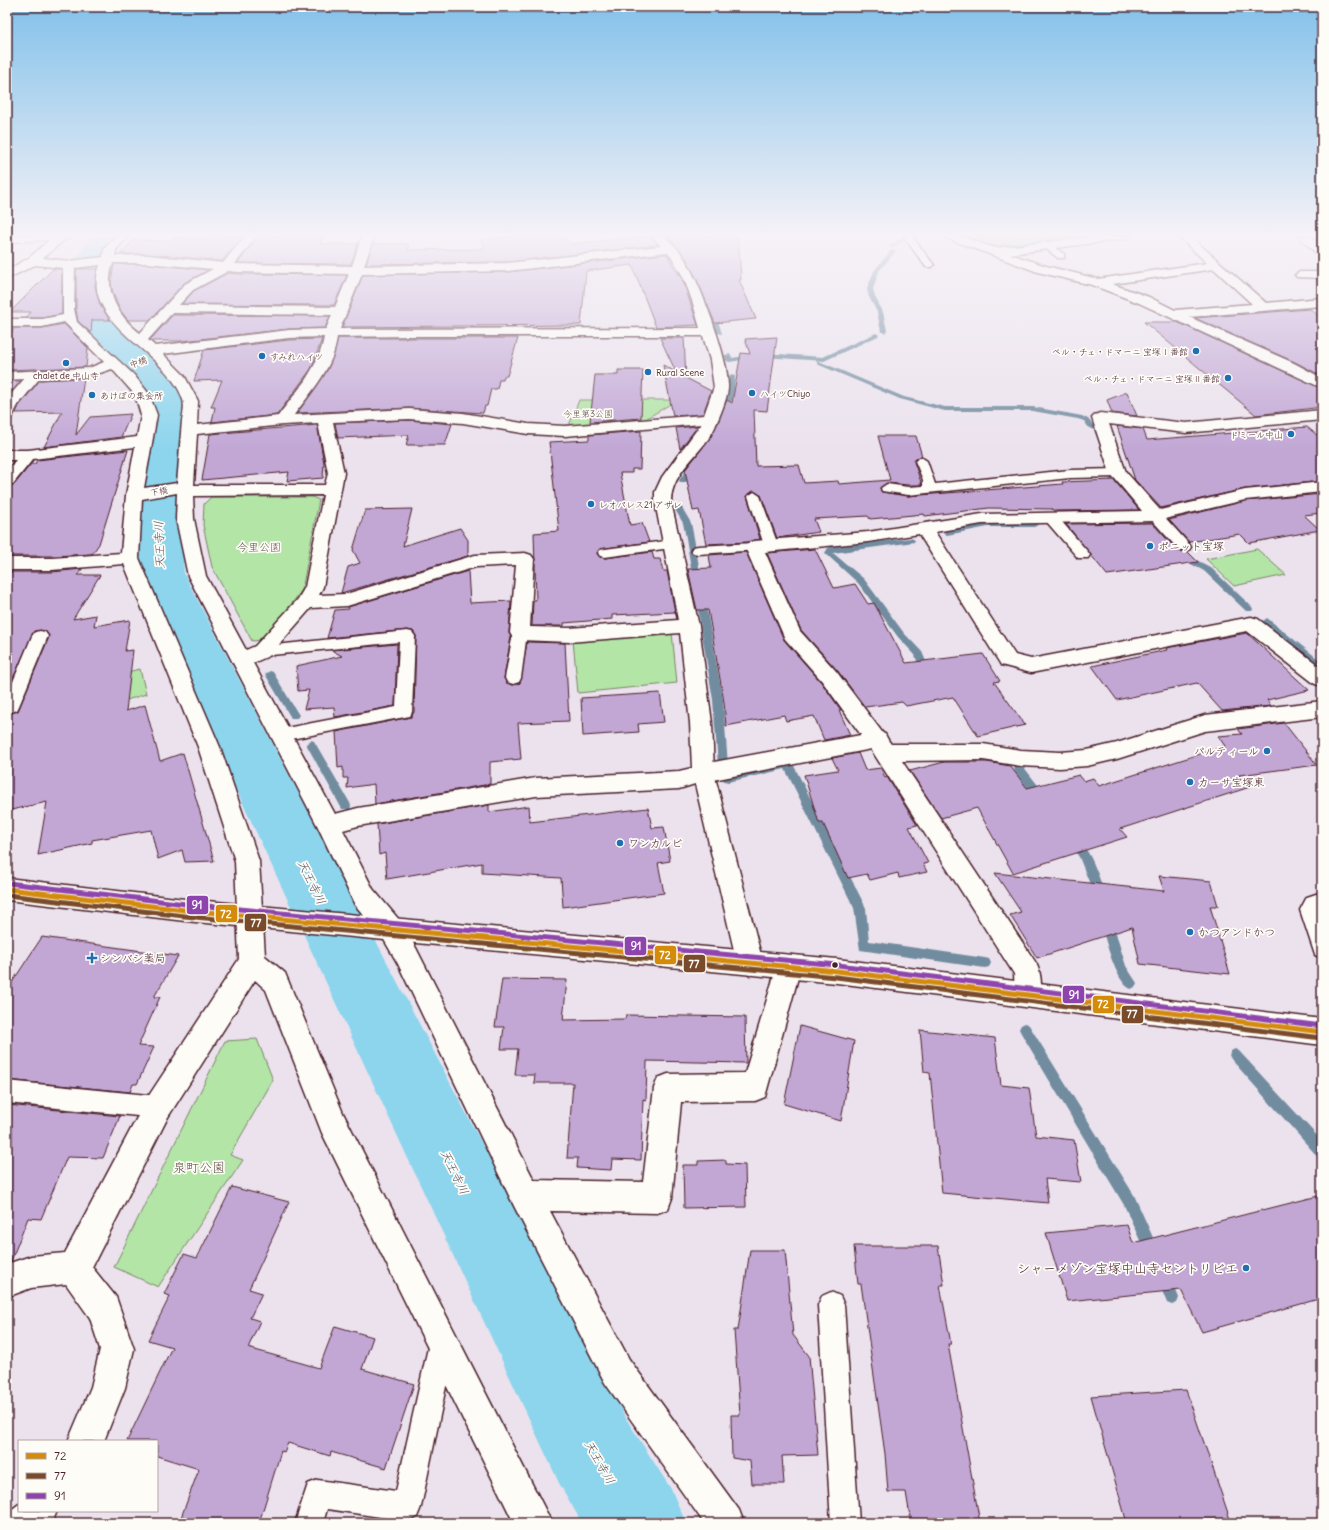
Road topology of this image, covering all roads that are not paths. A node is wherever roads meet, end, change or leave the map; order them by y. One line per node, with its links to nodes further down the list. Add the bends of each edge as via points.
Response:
1 (69, 307): 10 (street)
2 (110, 307): 14 (street, via 124,327)
3 (341, 307): 8 (street)
4 (699, 307): 12 (street)
5 (1157, 307): 9 (street)
6 (1258, 307): 9 (street)
7 (168, 309): 8 (street); 14 (street)
8 (339, 311): 13 (street)
9 (1173, 314): 17 (street, via 1289,366)
10 (70, 317): 11 (street, via 42,323); 14 (street, via 71,323)
11 (7, 323)
12 (708, 332): 13 (street); 21 (street, via 721,387)
13 (331, 334): 14 (street, via 289,334); 22 (street, via 329,349 317,374)
14 (136, 359): 15 (street, via 91,372); 23 (street, via 179,378 191,401); 24 (street, via 129,378 142,394 149,415)
15 (35, 374): 16 (street); 18 (street, via 11,404)
16 (7, 376)
17 (1322, 384)
18 (7, 414)
19 (1322, 415): 28 (street, via 1186,428 1100,418)
20 (325, 419): 21 (street, via 409,414 463,418 507,426 559,431); 22 (street); 34 (street, via 336,473)
21 (710, 419): 40 (street, via 707,428 670,477 663,492 666,517)
22 (283, 420): 23 (street)
23 (190, 430): 31 (street)
24 (143, 440): 26 (street); 35 (street)
25 (7, 455): 26 (street)
26 (28, 455): 29 (street)
27 (921, 460): 33 (lane, via 929,480)
28 (1118, 473): 33 (lane, via 1070,474); 37 (street)
29 (7, 481)
30 (1322, 486): 37 (street, via 1245,495)
31 (182, 488): 34 (street, 下橋); 35 (street, 下橋); 52 (street, via 190,549 197,576)
32 (887, 488): 33 (lane, via 908,491)
33 (929, 488)
34 (332, 490): 48 (street, via 314,587)
35 (138, 494): 46 (street)
36 (754, 496): 41 (lane)
37 (1156, 516): 38 (street); 42 (lane)
38 (1051, 518): 39 (street, via 982,519); 45 (lane)
39 (924, 528): 41 (street, via 868,537); 55 (street, via 1008,660 1031,666 1251,624)
40 (674, 544): 44 (lane); 49 (street)
41 (763, 546): 43 (lane); 59 (street, via 792,634 829,676)
42 (1184, 547)
43 (698, 550)
44 (605, 552)
45 (1083, 555)
46 (130, 558): 47 (street, via 52,564); 64 (street, via 209,746 247,861)
47 (7, 564)
48 (306, 602): 50 (street, via 347,600 475,561 524,559); 52 (street)
49 (689, 626): 50 (street, via 569,635); 60 (street, via 701,723)
50 (520, 633): 53 (lane)
51 (40, 636): 54 (lane)
52 (252, 655): 58 (street); 58 (lane, via 407,636 404,712)
53 (513, 678)
54 (15, 679): 56 (lane)
55 (1322, 679)
56 (11, 706)
57 (1322, 709): 59 (street, via 1204,723 1087,758 1021,758 983,752)
58 (281, 734): 61 (street)
59 (880, 746): 60 (street); 70 (street, via 1027,971)
60 (703, 773): 61 (street, via 679,780 536,787 358,817); 68 (street)
61 (329, 825): 65 (street)
62 (7, 889): 64 (street)
63 (1322, 900): 66 (lane, via 1314,903 1310,910)
64 (249, 915): 65 (street); 67 (street)
65 (380, 929): 68 (street); 74 (street, via 407,956)
66 (1322, 949)
67 (252, 961): 73 (street); 78 (street, via 276,982 332,1122)
68 (750, 963): 69 (street)
69 (788, 967): 70 (street); 74 (street, via 755,1087 668,1088 657,1198)
70 (1028, 995): 71 (street)
71 (1322, 1032)
72 (7, 1092): 73 (lane)
73 (158, 1107): 75 (street)
74 (525, 1195): 84 (street, via 617,1372)
75 (74, 1269): 76 (street, via 56,1268 19,1275); 79 (street, via 104,1309 117,1349 108,1388)
76 (7, 1281)
77 (831, 1305): 85 (lane)
78 (442, 1343): 82 (lane, via 407,1507 318,1494); 83 (street)
79 (86, 1440)
80 (38, 1512): 81 (street)
81 (24, 1523)
82 (309, 1523)
83 (534, 1523)
84 (726, 1523)
85 (845, 1523)

